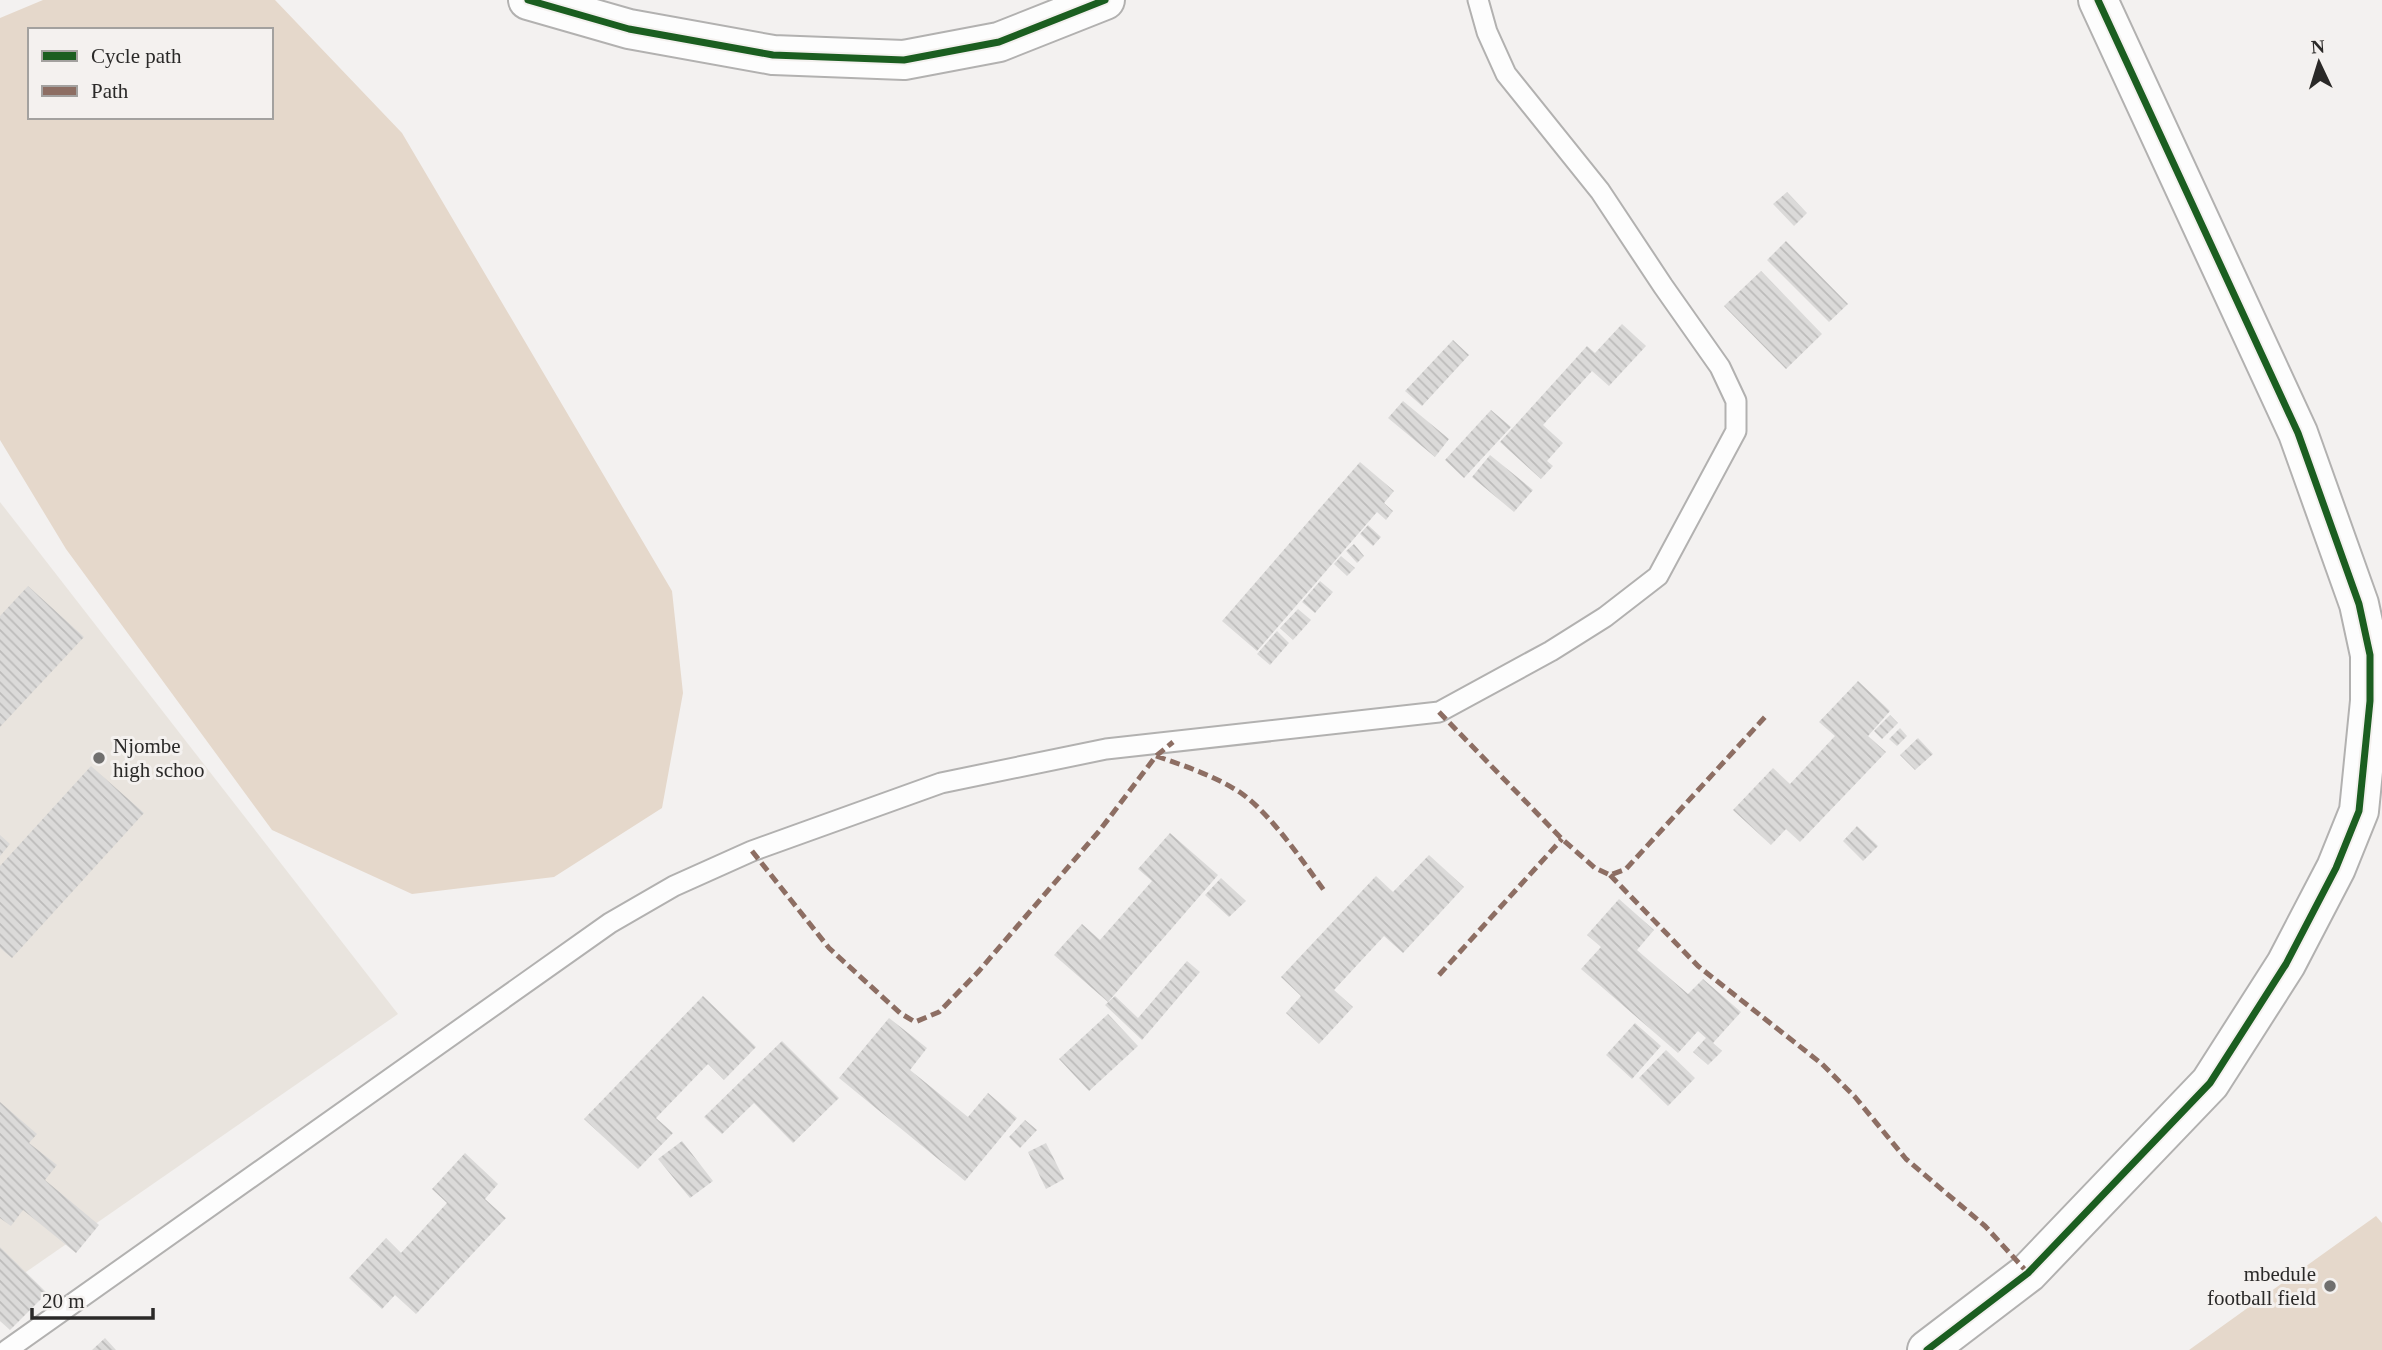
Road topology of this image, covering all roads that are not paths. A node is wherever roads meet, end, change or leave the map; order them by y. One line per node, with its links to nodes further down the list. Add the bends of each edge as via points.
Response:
1 (528, 0): 2 (street, via 629,29 773,55 904,60 999,42)
2 (1105, 0)
3 (1478, 0): 6 (lane, via 1506,74 1600,191 1720,368 1736,401 1736,431 1658,576 1605,617 1439,712 1106,749 941,783 752,851 674,886 610,923)
4 (2098, 0): 5 (street, via 2298,433 2359,604 2370,655)
5 (2371, 801): 7 (street, via 2286,964 2210,1083 2028,1273)
6 (7, 1350)
7 (1927, 1350)

